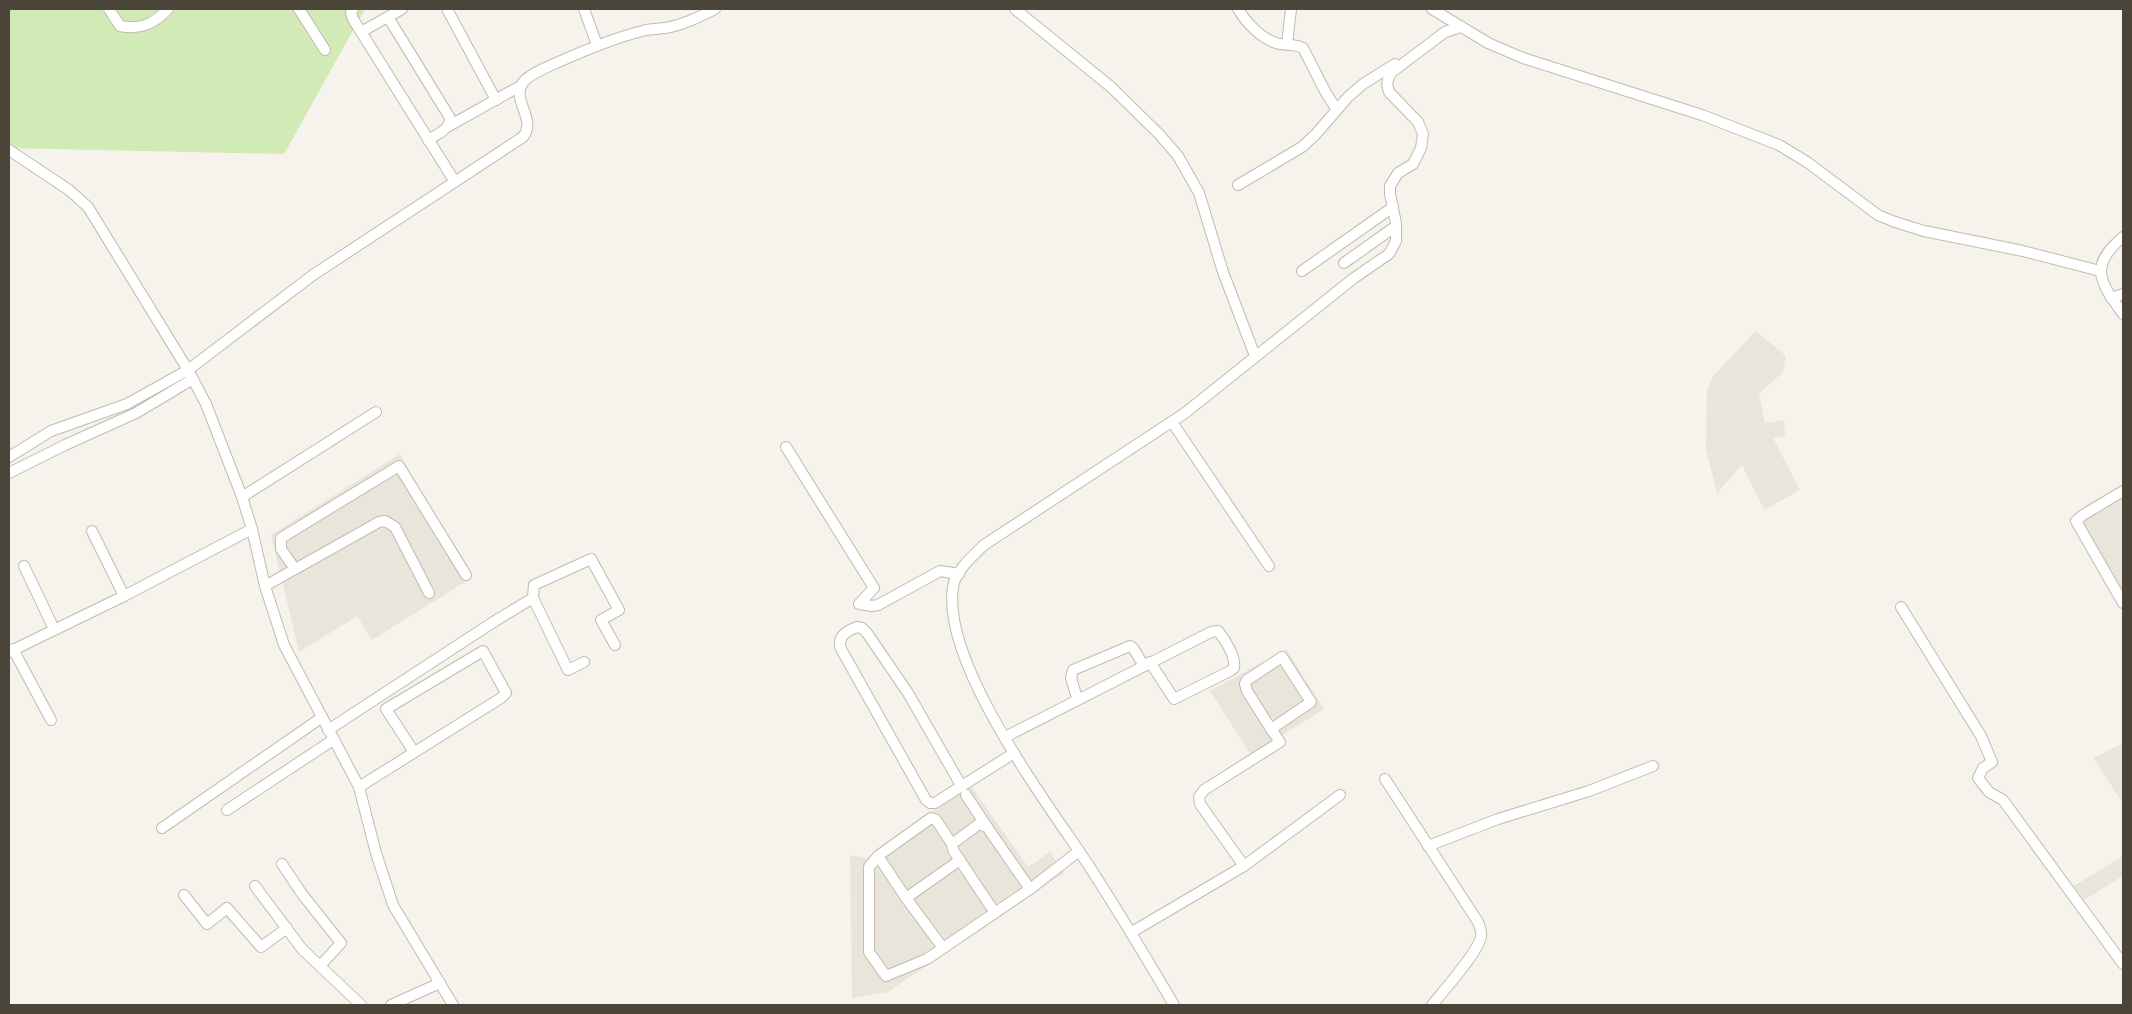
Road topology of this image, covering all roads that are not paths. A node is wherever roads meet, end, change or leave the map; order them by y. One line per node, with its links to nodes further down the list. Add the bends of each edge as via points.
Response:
1 (109, 9): 2 (street, via 120,26 131,28 151,23)
2 (168, 9)
3 (299, 9): 18 (street)
4 (354, 9): 15 (street, via 351,13)
5 (402, 9): 13 (street)
6 (447, 9): 22 (street)
7 (584, 9): 17 (street)
8 (715, 9): 17 (street, via 682,24 643,30)
9 (1015, 9): 38 (street, via 1111,87 1178,156 1199,193 1223,272)
10 (1238, 9): 16 (street, via 1262,36)
11 (1291, 9): 16 (street)
12 (1432, 9): 14 (street)
13 (388, 17): 15 (street); 24 (street, via 450,118)
14 (1457, 24): 19 (street); 21 (street, via 1392,72); 34 (street, via 1488,43 1523,58 1702,115 1778,145 1807,162 1878,215 1895,222)
15 (361, 32): 25 (street)
16 (1287, 44): 23 (street, via 1303,48)
17 (597, 45): 20 (street, via 536,73)
18 (325, 50)
19 (1376, 76): 21 (street); 23 (street, via 1356,90)
20 (522, 85): 22 (street); 27 (street, via 519,97 528,120 525,134)
21 (1387, 87): 29 (street, via 1395,100 1418,122 1423,134 1421,148 1413,164 1393,179 1390,194)
22 (496, 100): 24 (street)
23 (1338, 110): 28 (street, via 1302,147)
24 (449, 126): 25 (street)
25 (428, 140): 27 (street)
26 (9, 150): 39 (street, via 84,202)
27 (455, 182): 39 (street, via 313,275)
28 (1238, 185)
29 (1393, 207): 30 (street); 33 (street)
30 (1396, 226): 32 (street); 38 (street, via 1396,241 1389,254)
31 (2123, 237): 34 (street, via 2108,249)
32 (1344, 263)
33 (1302, 271)
34 (2100, 271): 36 (street)
35 (2123, 294): 36 (street)
36 (2111, 298): 37 (street)
37 (2123, 314)
38 (1255, 356): 41 (street)
39 (191, 374): 43 (street, via 127,404 51,431); 44 (street, via 136,413); 46 (street)
40 (376, 412): 46 (street)
41 (1172, 422): 50 (street); 52 (street, via 984,545)
42 (786, 447): 52 (street, via 874,588 859,604 878,605 940,571)
43 (9, 457)
44 (9, 473)
45 (2123, 491): 58 (street, via 2076,521)
46 (242, 497): 47 (street)
47 (252, 529): 54 (street); 56 (street)
48 (92, 531): 56 (street)
49 (24, 566): 60 (street)
50 (1269, 566)
51 (296, 569): 53 (street, via 281,549 281,538 399,466); 54 (street); 55 (street, via 385,521 395,527)
52 (959, 574): 70 (street, via 953,586 953,613 963,653)
53 (466, 575)
54 (265, 586): 66 (street, via 284,645)
55 (429, 593)
56 (124, 596): 60 (street)
57 (533, 598): 61 (street, via 534,585 591,559 619,610 601,620); 63 (street, via 568,670); 69 (street)
58 (2123, 603)
59 (1900, 607): 97 (street, via 1989,752 1992,762 1983,768 1978,778 1989,792 2003,800)
60 (54, 629): 62 (street)
61 (614, 645)
62 (11, 651): 67 (street)
63 (584, 662)
64 (1147, 664): 64 (street, via 1218,630 1235,662 1230,671 1174,699); 65 (street); 65 (street, via 1130,646 1073,670 1071,678)
65 (1078, 698): 70 (street)
66 (321, 718): 69 (street); 81 (street)
67 (52, 720)
68 (1271, 729): 68 (street, via 1311,702 1282,657 1245,684 1246,691); 88 (street, via 1280,742 1204,790 1199,797 1200,804)
69 (328, 730): 71 (street)
70 (1004, 737): 73 (street)
71 (333, 740): 76 (street); 79 (street)
72 (414, 752): 72 (street, via 506,693 483,651 386,708); 76 (street)
73 (1014, 753): 77 (street); 84 (street)
74 (1653, 766): 83 (street)
75 (1385, 779): 83 (street)
76 (359, 787): 99 (street, via 388,893)
77 (964, 791): 77 (street, via 908,693 867,633 857,627 841,636 841,649 922,796 935,803); 80 (street)
78 (1340, 795): 88 (street)
79 (227, 810)
80 (987, 827): 82 (street, via 978,824); 90 (street)
81 (162, 828)
82 (952, 844): 85 (street, via 932,818); 86 (street)
83 (1428, 846): 104 (street, via 1481,930 1481,938 1474,950)
84 (1079, 851): 90 (street); 95 (street)
85 (878, 856): 92 (street); 96 (street, via 869,867 869,952 886,976 927,959)
86 (960, 860): 92 (street); 93 (street)
87 (282, 864): 98 (street, via 340,943)
88 (1244, 866): 95 (street)
89 (255, 886): 94 (street)
90 (1030, 889): 93 (street)
91 (184, 895): 94 (street, via 207,924 228,908 261,946)
92 (906, 898): 96 (street)
93 (995, 913): 96 (street)
94 (287, 928): 98 (street)
95 (1132, 932): 103 (street)
96 (943, 948)
97 (2123, 964)
98 (320, 966): 100 (street)
99 (440, 983): 101 (street); 102 (street)
100 (361, 1005)
101 (391, 1005)
102 (453, 1005)
103 (1174, 1005)
104 (1432, 1005)

